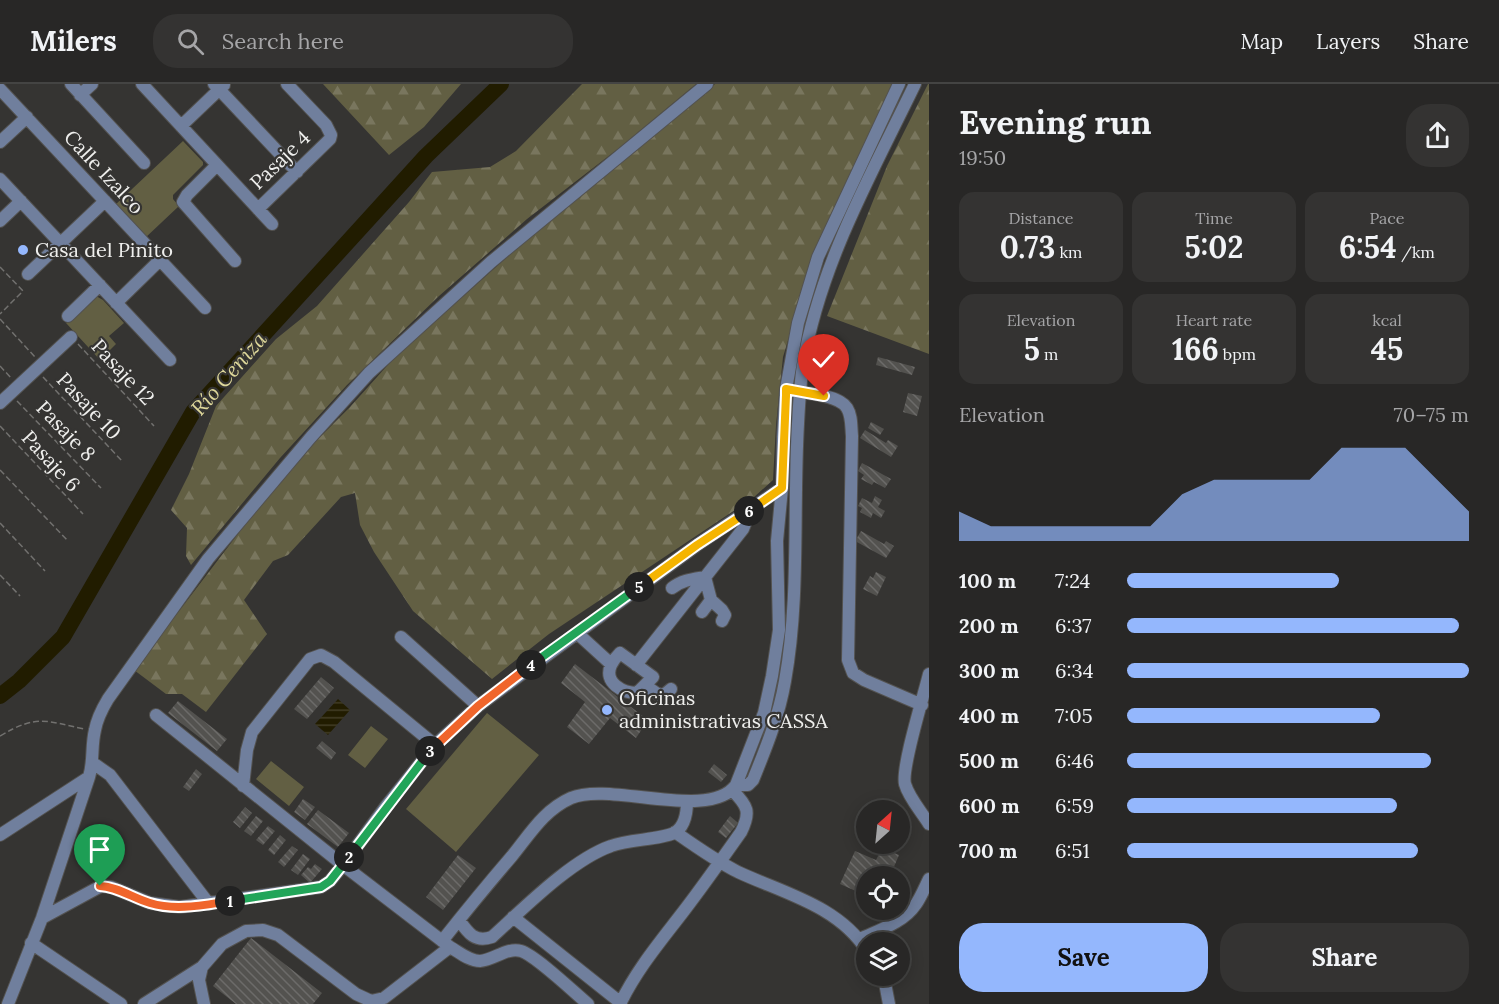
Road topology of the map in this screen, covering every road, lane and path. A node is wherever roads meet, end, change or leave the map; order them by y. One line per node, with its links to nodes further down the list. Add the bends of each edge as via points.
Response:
1 (71, 84): 10 (street)
2 (92, 84): 10 (street)
3 (142, 84): 12 (street)
4 (287, 84): 16 (street, Pasaje 4, via 331,135)
5 (707, 84): 70 (street, via 491,262 369,373 208,559 108,699)
6 (899, 84): 38 (street, via 818,258 798,322)
7 (915, 84): 40 (street, via 829,267 811,326)
8 (219, 86): 12 (street); 16 (street)
9 (0, 89): 11 (street, Calle Izalco)
10 (80, 95): 14 (street)
11 (27, 117): 13 (street); 19 (street, Calle Izalco)
12 (181, 126): 15 (street)
13 (0, 142)
14 (144, 164)
15 (217, 165): 20 (street); 25 (street, via 183,202)
16 (297, 172): 20 (street, Pasaje 4)
17 (0, 179): 18 (street)
18 (21, 201): 21 (street); 23 (street)
19 (105, 201): 23 (street); 24 (street, Calle Izalco)
20 (258, 209): 22 (street)
21 (0, 221)
22 (272, 224)
23 (61, 243): 27 (street); 28 (street)
24 (160, 260): 29 (street); 30 (street, Calle Izalco)
25 (235, 261)
26 (0, 267): 31 (path, via 23,291)
27 (28, 274)
28 (100, 285): 29 (street); 32 (street)
29 (116, 303): 35 (street)
30 (205, 308)
31 (0, 314)
32 (68, 316)
33 (0, 319): 37 (path, Pasaje 10)
34 (71, 337): 37 (street); 43 (path, Pasaje 12)
35 (170, 360)
36 (0, 366): 39 (path, Pasaje 8)
37 (39, 367): 39 (street); 44 (path, Pasaje 10)
38 (786, 389): 40 (street); 47 (street)
39 (14, 390): 41 (street); 46 (path, Pasaje 8)
40 (800, 392): 67 (street, via 837,400 847,408 850,417 848,660 853,673); 76 (street, via 792,627 785,681 778,715 753,780)
41 (0, 403)
42 (0, 426): 49 (path, Pasaje 6)
43 (154, 426)
44 (123, 462)
45 (0, 470): 51 (path)
46 (101, 488)
47 (782, 488): 48 (street); 76 (street, via 777,541 779,630 772,676 764,713)
48 (752, 509): 54 (street, via 743,530); 60 (street)
49 (83, 514)
50 (0, 523): 52 (path)
51 (67, 540)
52 (45, 571)
53 (0, 575): 56 (path)
54 (705, 577): 55 (street, via 689,579); 57 (street); 63 (street)
55 (672, 588)
56 (20, 596)
57 (711, 600): 58 (street); 59 (street, via 725,615)
58 (702, 612)
59 (722, 621)
60 (577, 633): 62 (street); 68 (street)
61 (401, 637): 68 (street)
62 (611, 664): 63 (street, via 620,653); 65 (street, via 611,682 619,689 637,693)
63 (636, 665): 65 (street, via 653,677)
64 (929, 674): 67 (street)
65 (646, 686): 66 (street, via 659,695)
66 (671, 689)
67 (922, 705): 78 (street, via 904,783)
68 (478, 706): 72 (street)
69 (156, 715): 75 (street)
70 (94, 732): 71 (path, via 39,720); 73 (street)
71 (0, 736)
72 (435, 745): 75 (street, via 321,655 310,658 252,732); 82 (street)
73 (93, 763): 74 (street); 84 (street, via 110,775)
74 (89, 777): 80 (street); 86 (street)
75 (243, 786): 82 (street)
76 (734, 788): 77 (street, via 717,798); 81 (street, via 747,812 746,822)
77 (687, 801): 79 (street, via 687,813); 87 (street, via 604,794 572,797 548,812)
78 (929, 824)
79 (675, 832): 81 (street); 85 (street, via 610,846 588,857)
80 (0, 835)
81 (720, 861): 89 (street, via 812,903); 94 (street, via 649,954)
82 (343, 866): 84 (street, via 321,887); 91 (street)
83 (929, 879): 88 (street, via 916,905 906,915)
84 (209, 904): 86 (street, via 165,906 100,886)
85 (513, 917): 87 (street, via 492,937 483,940 474,938); 94 (street)
86 (42, 918): 90 (street)
87 (459, 920): 91 (street)
88 (876, 932)
89 (856, 936)
90 (32, 943): 95 (street); 96 (street)
91 (446, 944): 92 (street, via 384,998 371,1001 278,935 263,930 246,931 222,944); 99 (street, via 481,961 521,951)
92 (202, 967): 97 (street); 98 (street, via 199,980)
93 (886, 986): 100 (street)
94 (620, 1003)
95 (8, 1004)
96 (121, 1004)
97 (144, 1004)
98 (204, 1004)
99 (588, 1004)
100 (889, 1004)

